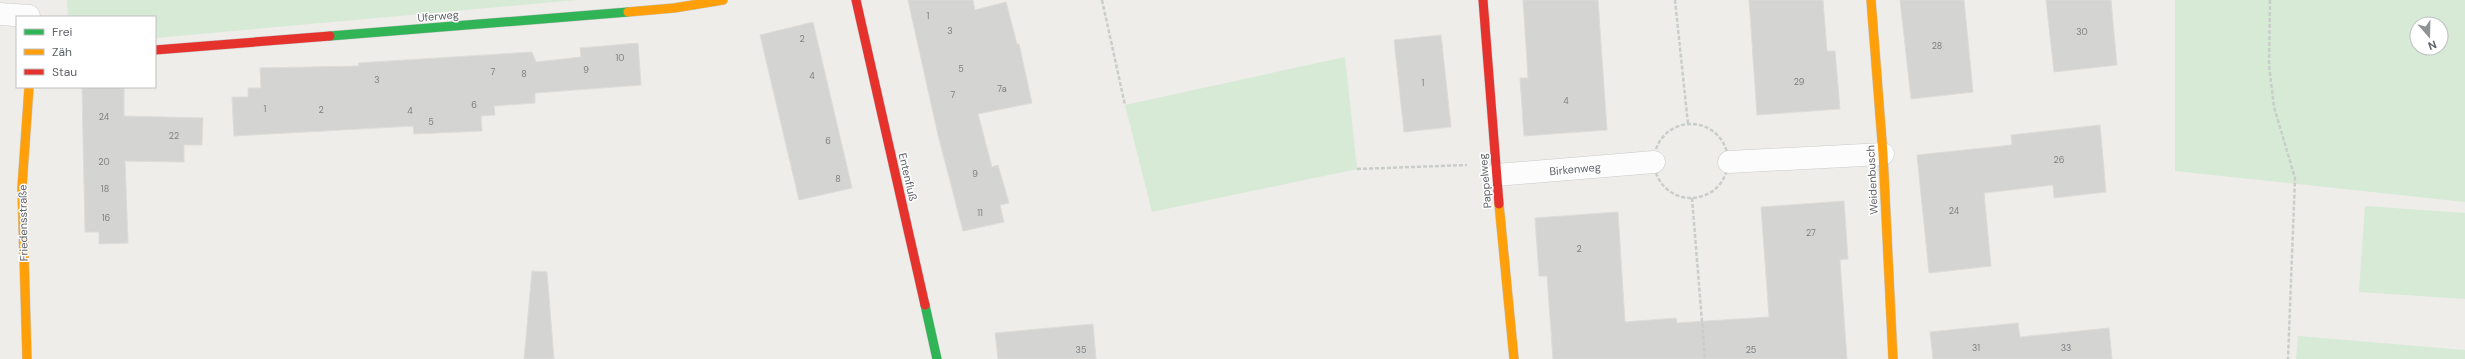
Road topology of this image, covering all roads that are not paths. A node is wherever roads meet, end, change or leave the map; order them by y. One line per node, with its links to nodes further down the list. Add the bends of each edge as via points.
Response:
1 (723, 0): 7 (street, Uferweg, via 674,8)
2 (856, 0): 14 (street, Entenfluß)
3 (1483, 0): 12 (street, Pappelweg)
4 (1871, 0): 9 (street, Weidenbusch)
5 (29, 11): 6 (street)
6 (0, 14)
7 (156, 50)
8 (29, 88): 13 (street, Friedensstraße, via 22,187)
9 (1882, 154): 11 (street); 16 (street, Weidenbusch)
10 (1654, 162): 12 (street, Birkenweg)
11 (1729, 162)
12 (1496, 175): 15 (street, Pappelweg)
13 (27, 359)
14 (937, 359)
15 (1514, 359)
16 (1893, 359)

